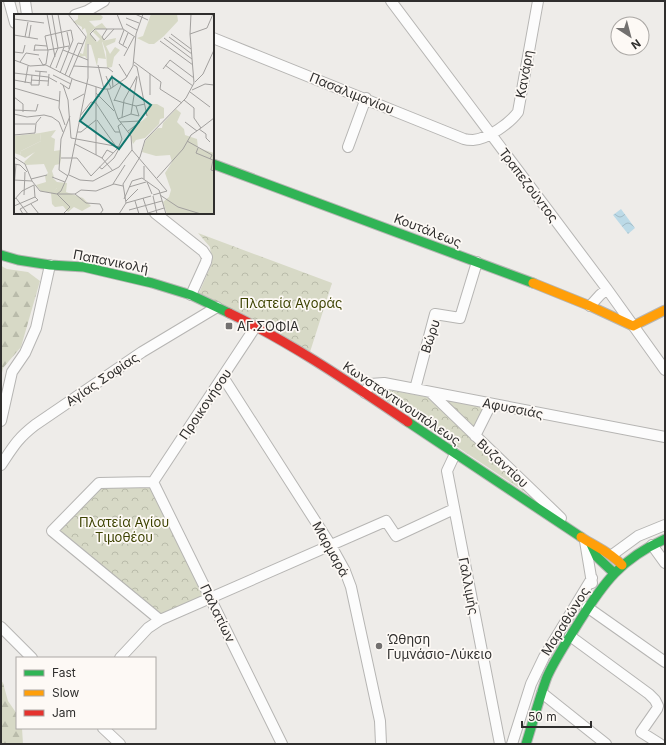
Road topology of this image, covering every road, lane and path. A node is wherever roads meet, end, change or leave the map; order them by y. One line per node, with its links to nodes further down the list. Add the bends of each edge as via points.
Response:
1 (9, 1): 8 (street)
2 (25, 1): 7 (street)
3 (104, 1): 6 (street)
4 (391, 1): 11 (street, Τραπεζούντος)
5 (538, 1): 11 (street, Κανάρη, via 518,112 514,118)
6 (88, 13)
7 (26, 14)
8 (14, 19)
9 (214, 38): 10 (street, Πασαλιμανίου)
10 (366, 98): 11 (street, Πασαλιμανίου, via 464,139 482,139); 12 (street)
11 (491, 134): 18 (street, Τραπεζούντος)
12 (348, 147)
13 (214, 164): 16 (street, Κουτάλεως)
14 (157, 214): 19 (street, via 207,257)
15 (1, 255): 17 (street, Παπανικολή)
16 (477, 262): 20 (street, Κουτάλεως); 27 (street, Βώρυ, via 460,318 434,314)
17 (50, 265): 19 (street, Παπανικολή, via 84,266); 31 (street, via 36,328 25,353 12,372)
18 (607, 290): 20 (street); 24 (street, Τραπεζούντος)
19 (191, 295): 21 (street, Κωνσταντινουπόλεως)
20 (590, 306): 24 (street, Κουτάλεως)
21 (217, 307): 23 (street, Κωνσταντινουπόλεως); 35 (street, Αγίας Σοφίας, via 142,352 35,425 20,436)
22 (665, 310): 24 (street)
23 (256, 326): 26 (street, Προικονήσου); 29 (street, Κωνσταντινουπόλεως)
24 (633, 326): 25 (street, Τραπεζούντος)
25 (665, 370)
26 (223, 377): 36 (street, Προικονήσου); 41 (street, Μαρμαρά)
27 (415, 389): 28 (street, Αφυσσιάς); 29 (street, Αφυσσιάς, via 384,383 370,384)
28 (430, 392): 30 (street, Αφυσσιάς); 32 (street, Βυζαντίου)
29 (365, 393): 34 (street, Κωνσταντινουπόλεως)
30 (491, 404): 32 (street); 33 (street, Αφυσσιάς)
31 (1, 421)
32 (475, 436): 39 (street, Βυζαντίου)
33 (665, 437)
34 (455, 454): 37 (street, Γαλλιμής, via 447,471); 39 (street, Κωνσταντινουπόλεως)
35 (1, 465)
36 (153, 482): 48 (street, Παλατίων); 50 (street, via 99,483 52,531)
37 (454, 509): 41 (street, via 396,536 386,521); 61 (street, Γαλλιμής)
38 (665, 524): 43 (street, via 638,536)
39 (584, 539): 43 (street, Κωνσταντινουπόλεως); 46 (street, Κωνσταντινουπόλεως, via 597,557); 47 (street)
40 (665, 539): 42 (street, Μαραθώνος)
41 (330, 544): 48 (street); 60 (street, Μαρμαρά, via 351,587 380,721)
42 (652, 545): 44 (street); 45 (street, Μαραθώνος)
43 (612, 555): 45 (street, Κωνσταντινουπόλεως)
44 (665, 563)
45 (622, 565): 46 (street, Μαραθώνος)
46 (614, 573): 49 (street, Μαραθώνος)
47 (592, 578): 49 (street, via 593,589); 62 (street, via 544,657 531,684)
48 (210, 597): 50 (street); 59 (street, Παλατίων)
49 (589, 604): 52 (street, Μαραθώνος); 55 (street)
50 (160, 620): 54 (street, via 148,628)
51 (1, 627): 53 (street)
52 (570, 636): 56 (street, Μαραθώνος); 65 (street, via 655,700 657,709 641,732)
53 (31, 657)
54 (121, 657)
55 (665, 662)
56 (542, 693): 63 (street, Μαραθώνος); 64 (street)
57 (104, 729): 58 (street)
58 (120, 744)
59 (282, 744)
60 (381, 744)
61 (500, 744)
62 (512, 744)
63 (526, 744)
64 (606, 744)
65 (660, 744)

